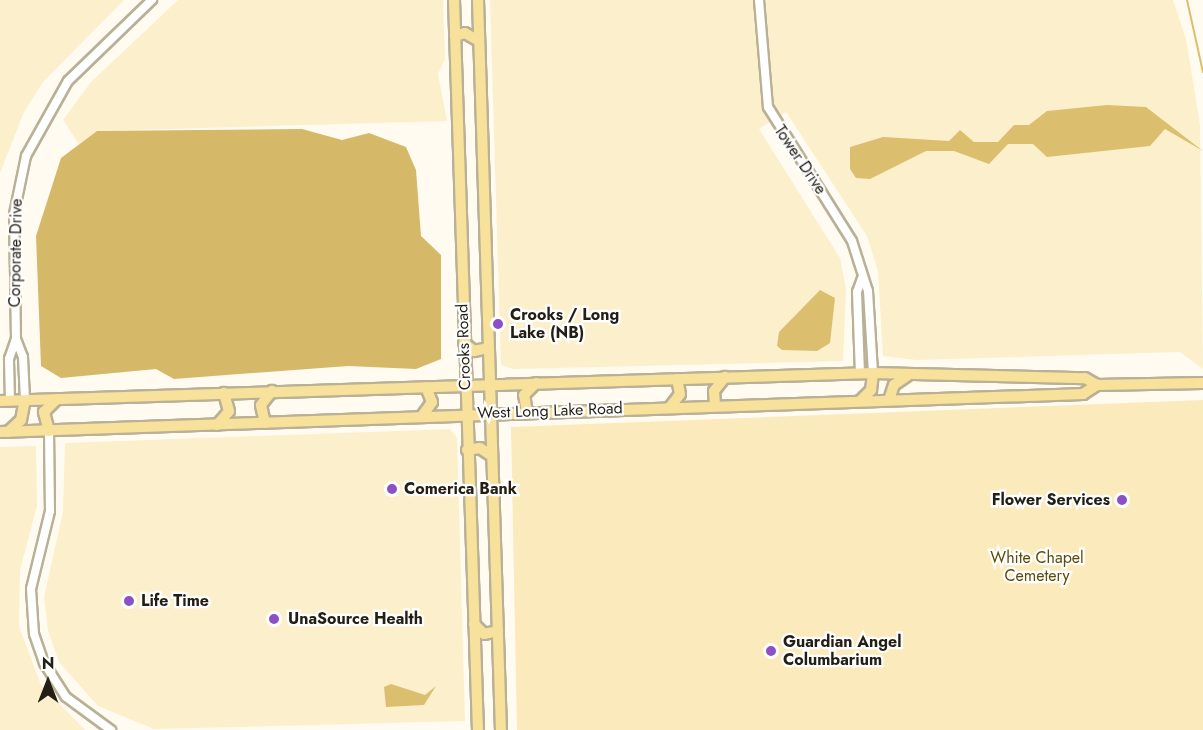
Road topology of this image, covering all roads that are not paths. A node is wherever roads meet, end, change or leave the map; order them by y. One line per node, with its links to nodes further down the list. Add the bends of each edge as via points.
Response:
1 (152, 0): 8 (street, Corporate Drive, via 68,81 30,145 14,214)
2 (454, 0): 5 (main road, Crooks Road)
3 (478, 0): 6 (main road, Crooks Road)
4 (759, 0): 7 (street, Tower Drive, via 768,107 781,135 847,231)
5 (455, 36): 6 (main road, via 465,33); 9 (main road, Crooks Road)
6 (479, 41): 10 (main road, Crooks Road)
7 (862, 278): 11 (street, Tower Drive, via 868,291); 12 (street, Tower Drive, via 857,292)
8 (16, 339): 27 (street, Corporate Drive, via 23,357); 29 (street, Corporate Drive, via 9,359)
9 (464, 343): 10 (main road, via 474,351); 19 (main road, Crooks Road)
10 (488, 348): 20 (main road, Crooks Road)
11 (873, 373): 12 (main road, West Long Lake Road); 13 (main road, West Long Lake Road); 30 (main road, via 871,390)
12 (860, 374): 15 (main road, West Long Lake Road)
13 (911, 374): 14 (main road, West Long Lake Road); 28 (main road, via 894,385)
14 (1001, 376): 21 (main road, West Long Lake Road, via 1085,378); 25 (main road, via 1002,390)
15 (724, 377): 16 (main road, West Long Lake Road); 31 (main road, via 714,391)
16 (677, 379): 17 (main road, West Long Lake Road); 32 (main road, via 680,394)
17 (536, 383): 20 (main road, West Long Lake Road); 33 (main road, via 524,395)
18 (1203, 383): 21 (main road, West Long Lake Road)
19 (465, 385): 20 (main road, West Long Lake Road); 22 (main road, West Long Lake Road); 35 (main road, Crooks Road)
20 (489, 385): 34 (main road, Crooks Road)
21 (1097, 385): 25 (main road, West Long Lake Road, via 1083,394)
22 (426, 387): 23 (main road, West Long Lake Road); 36 (main road, via 432,402)
23 (272, 391): 24 (main road, West Long Lake Road); 37 (main road, via 261,405)
24 (224, 393): 26 (main road, West Long Lake Road); 38 (main road, via 229,411)
25 (996, 397): 28 (main road, West Long Lake Road)
26 (57, 399): 27 (main road, West Long Lake Road); 39 (main road, via 44,412)
27 (25, 400): 29 (main road, West Long Lake Road); 40 (main road, via 21,420)
28 (889, 400): 30 (main road, West Long Lake Road)
29 (5, 401)
30 (860, 401): 31 (main road, West Long Lake Road)
31 (715, 405): 32 (main road, West Long Lake Road)
32 (670, 406): 33 (main road, West Long Lake Road)
33 (527, 413): 34 (main road, West Long Lake Road)
34 (490, 414): 35 (main road, West Long Lake Road); 42 (main road, Crooks Road)
35 (466, 415): 36 (main road, West Long Lake Road); 41 (main road, Crooks Road)
36 (422, 416): 37 (main road, West Long Lake Road)
37 (265, 423): 38 (main road, West Long Lake Road)
38 (217, 425): 39 (main road, West Long Lake Road)
39 (49, 431): 40 (main road, West Long Lake Road); 45 (street, via 50,511 31,589 34,634 44,663 66,697)
40 (4, 432)
41 (467, 450): 42 (main road, via 480,448); 43 (main road, Crooks Road)
42 (492, 456): 44 (main road, Crooks Road)
43 (474, 623): 44 (main road, via 484,634); 46 (main road, Crooks Road)
44 (498, 631): 47 (main road, Crooks Road)
45 (111, 730)
46 (478, 730)
47 (501, 730)

